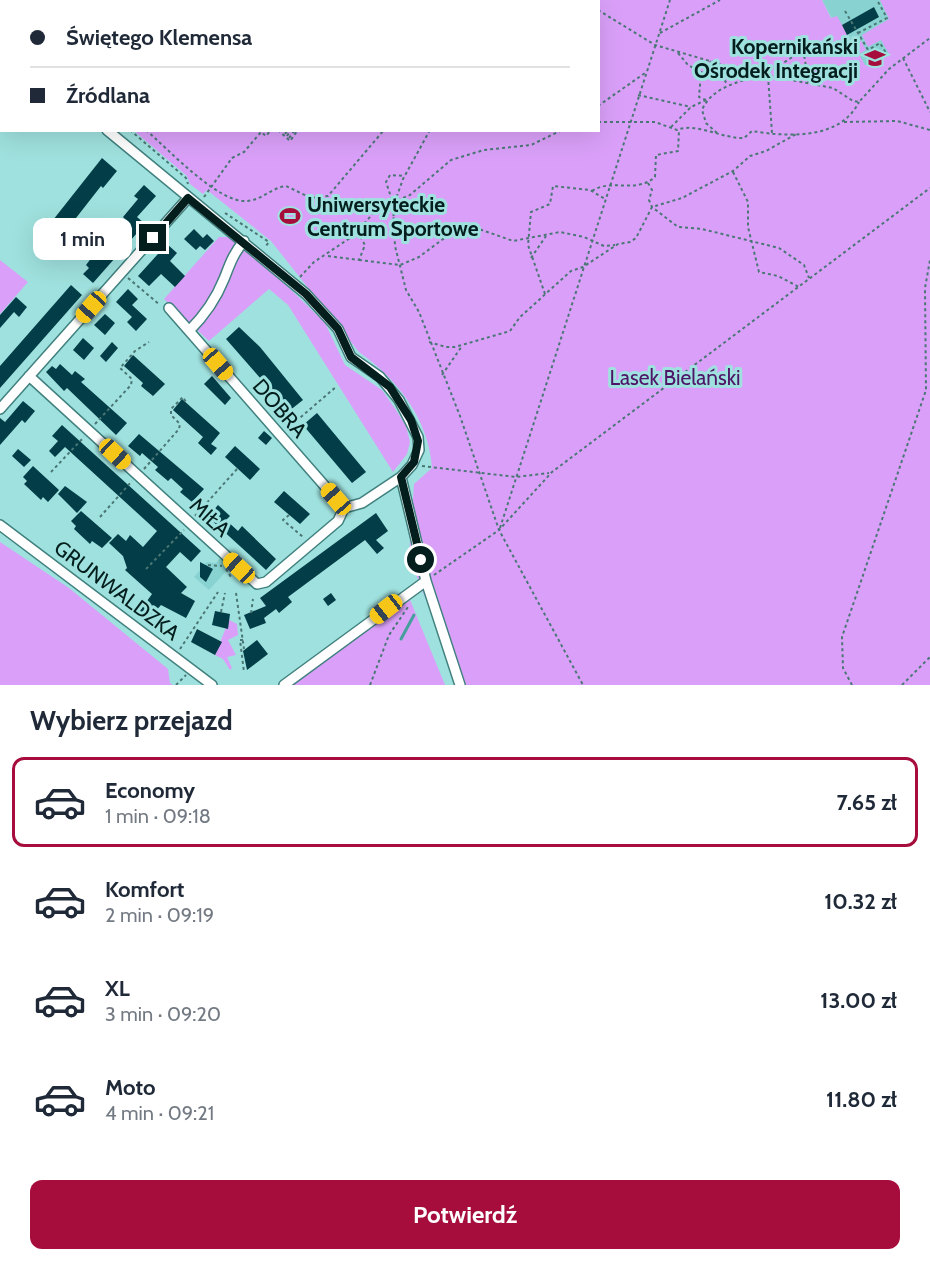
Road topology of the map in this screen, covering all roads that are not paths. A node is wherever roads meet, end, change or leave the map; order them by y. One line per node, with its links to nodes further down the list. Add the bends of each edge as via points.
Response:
1 (109, 132): 2 (street)
2 (188, 198): 3 (street); 6 (street)
3 (244, 241): 5 (street, via 230,259 210,306); 8 (street, via 334,324 351,357 390,387 418,437 419,450)
4 (167, 309): 5 (street, DOBRA)
5 (189, 331): 9 (street, DOBRA)
6 (29, 376): 7 (street); 9 (street, MIŁA, via 254,583 266,582 338,522)
7 (0, 409)
8 (401, 477): 9 (street, via 362,503); 11 (street)
9 (344, 508)
10 (0, 525): 12 (street, GRUNWALDZKA)
11 (426, 581): 13 (street); 14 (street)
12 (212, 685)
13 (285, 685)
14 (460, 685)

